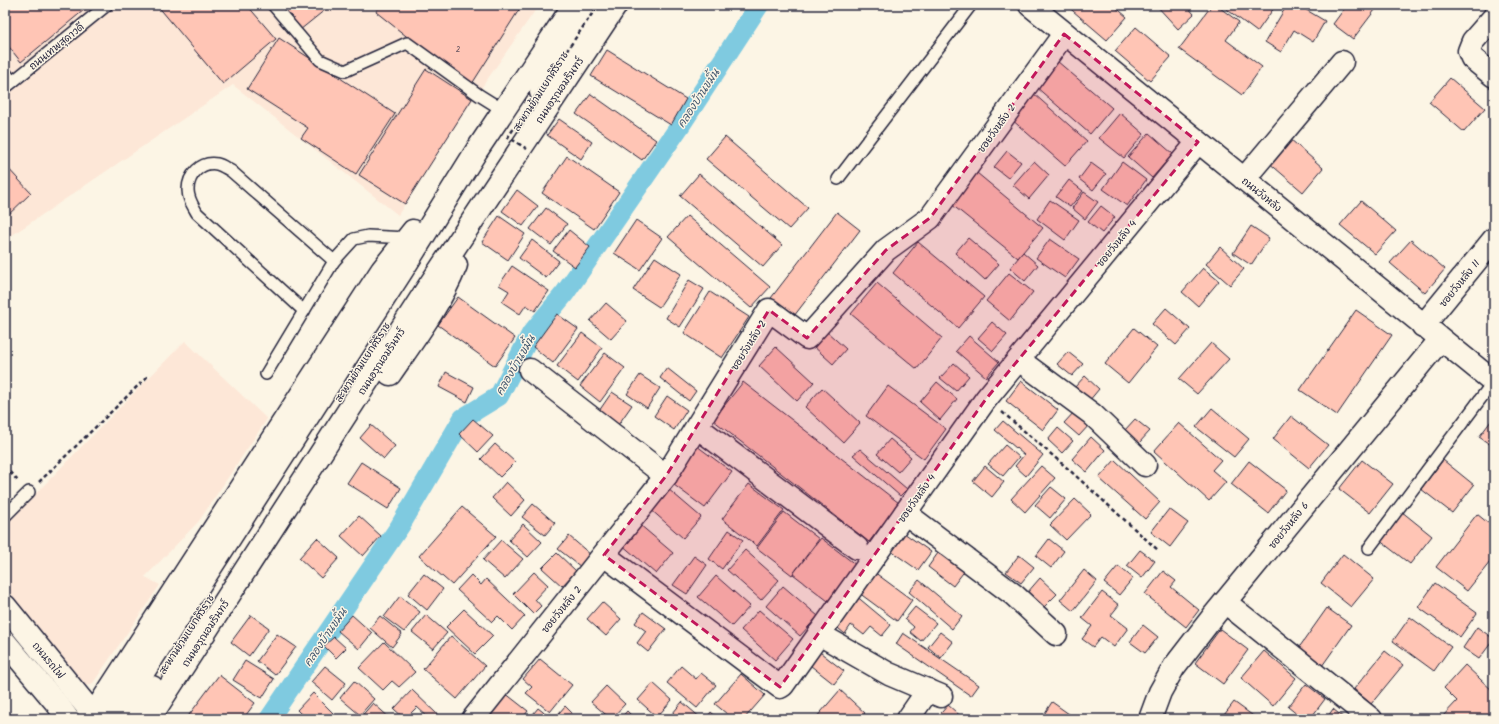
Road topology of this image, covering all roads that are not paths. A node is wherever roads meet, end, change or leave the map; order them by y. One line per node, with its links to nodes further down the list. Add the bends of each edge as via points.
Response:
1 (107, 5): 13 (lane, ถนนเทพสุดาวดี)
2 (273, 5): 14 (lane, via 320,60 345,71 407,43)
3 (574, 5): 14 (main road)
4 (595, 5): 46 (main road, สะพานข้ามแยกศิริราช, bridge, via 534,103 441,241)
5 (616, 5): 19 (main road, ถนนอรุณอมรินทร์)
6 (971, 5): 16 (lane)
7 (1030, 5): 9 (main road, ถนนวังหลัง)
8 (1494, 17): 12 (main road, via 1473,41 1469,51 1472,58)
9 (1064, 34): 15 (main road, ถนนวังหลัง); 30 (main road, ซอยวังหลัง 2, via 930,218 886,250 807,338 769,310)
10 (1342, 62): 17 (main road)
11 (5, 72): 13 (lane)
12 (1494, 76)
13 (9, 85)
14 (503, 110): 18 (main road)
15 (1198, 142): 17 (main road, ถนนวังหลัง); 26 (main road, ซอยวังหลัง 4)
16 (838, 179)
17 (1244, 180): 24 (main road, ถนนวังหลัง)
18 (445, 200): 20 (main road); 44 (main road, via 403,269)
19 (466, 229): 47 (main road, ถนนอรุณอมรินทร์); 48 (main road, via 450,280 427,319 282,529)
20 (407, 238): 22 (lane, via 368,236 354,239); 44 (main road, via 382,270)
21 (1494, 240): 24 (main road, ซอยวังหลัง 11)
22 (334, 261): 23 (lane); 23 (lane, via 231,171 218,164 207,164 197,168 189,181 188,191 191,204 197,213)
23 (304, 311): 28 (lane)
24 (1423, 326): 25 (main road, ถนนวังหลัง)
25 (1440, 340): 29 (main road, ถนนวังหลัง); 39 (main road, ซอยวังหลัง 6)
26 (1019, 360): 31 (main road, via 1092,414); 34 (main road, ซอยวังหลัง 4, via 986,399)
27 (530, 370): 32 (main road)
28 (266, 374)
29 (1494, 382): 37 (lane)
30 (697, 427): 32 (main road, ซอยวังหลัง 2); 36 (main road)
31 (1146, 465)
32 (666, 476): 38 (main road, ซอยวังหลัง 2)
33 (29, 492): 35 (lane)
34 (905, 513): 41 (main road, ซอยวังหลัง 4); 42 (main road, via 1014,595)
35 (5, 516)
36 (857, 548)
37 (1369, 548)
38 (604, 555): 41 (main road, ซอยวังหลัง 4, via 778,687); 49 (main road, ซอยวังหลัง 2)
39 (1225, 602): 51 (main road, ซอยวังหลัง 6, via 1174,667 1160,692); 52 (main road)
40 (5, 606): 44 (main road, ถนนรถไฟ)
41 (819, 634): 50 (main road, via 889,674 934,693)
42 (1056, 634)
43 (5, 642): 45 (main road)
44 (99, 718)
45 (68, 719)
46 (131, 719)
47 (149, 719)
48 (164, 719)
49 (473, 719)
50 (908, 719)
51 (1150, 719)
52 (1371, 719)

